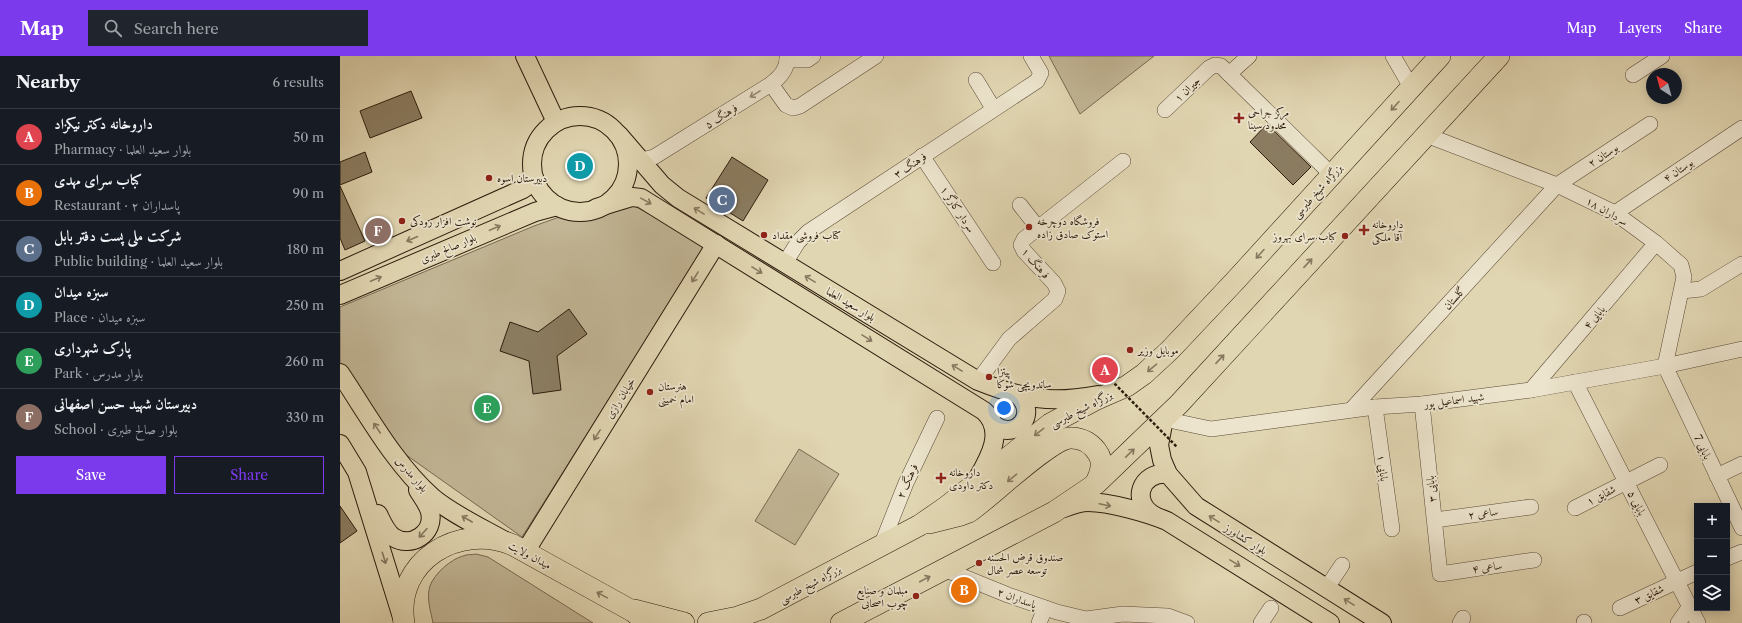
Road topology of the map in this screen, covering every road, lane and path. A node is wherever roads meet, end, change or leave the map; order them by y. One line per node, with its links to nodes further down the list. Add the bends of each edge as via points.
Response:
1 (525, 56): 18 (main road)
2 (814, 56): 10 (street, via 808,60)
3 (876, 56): 14 (street, via 794,108 786,105)
4 (1031, 56): 16 (street, فرهنگ ۳, via 1041,73 1037,80)
5 (1248, 56): 11 (street)
6 (1393, 56): 15 (street)
7 (1440, 56): 15 (highway, بزرگراه شیخ طبرسی)
8 (1499, 56): 22 (highway)
9 (1662, 56): 12 (street)
10 (787, 58): 14 (street, فرهنگ ۵, via 780,76)
11 (1229, 74): 17 (street, جیران ۱, via 1215,64); 26 (street)
12 (1633, 75)
13 (976, 80): 16 (street)
14 (771, 84): 24 (street, فرهنگ ۵, one-way to 24, via 658,155 650,159)
15 (1412, 87): 26 (highway, بزرگراه شیخ طبرسی, one-way to 26)
16 (993, 108): 23 (street, فرهنگ ۳)
17 (1165, 110)
18 (556, 122): 21 (main road, via 573,116 590,117 606,123); 27 (main road, via 543,133 535,148 532,165)
19 (1650, 124): 28 (street, بوستان ۲)
20 (1742, 128): 32 (street, بوستان ۴)
21 (619, 135): 24 (main road, بلوار سعید العلما); 31 (main road, via 628,160 626,177 612,199)
22 (1426, 135): 28 (street, سرداران ۱۸); 54 (highway, one-way to 22)
23 (922, 156): 36 (street, فرهنگ ۳, via 808,232); 37 (street, سردار کارگر ۱)
24 (640, 159): 36 (main road, بلوار سعید العلما, one-way to 24, via 674,195)
25 (1123, 161): 33 (street, فرهنگ ۱)
26 (1332, 175): 47 (highway, بزرگراه شیخ طبرسی, one-way to 47, via 1157,364 1127,386)
27 (535, 180): 30 (main road, via 545,197); 39 (main road, بلوار صالح طبری, one-way to 39, via 523,189)
28 (1557, 185): 32 (street, سرداران ۱۸); 52 (street, گلستان)
29 (1020, 205): 33 (street)
30 (557, 206): 31 (main road, via 576,211); 41 (main road, بلوار صالح طبری, one-way to 30, via 535,212)
31 (596, 208): 35 (main road, بلوار سعید العلما, one-way to 35, via 632,197 641,198)
32 (1615, 213): 34 (street, سرداران ۱۸)
33 (1038, 228): 45 (street, فرهنگ ۱, via 1024,239 1021,245 1058,291 1054,299 1009,339)
34 (1656, 243): 40 (street, سرداران ۱۸, via 1681,265 1684,277); 48 (street, بابایی ۴)
35 (716, 244): 55 (main road, بلوار سعید العلما, one-way to 55, via 984,411); 76 (main road, خیابان رازی, one-way to 76)
36 (784, 263): 45 (main road, بلوار سعید العلما, one-way to 36)
37 (993, 263)
38 (1742, 264): 40 (street, via 1701,289)
39 (340, 271)
40 (1682, 292): 43 (street, سرداران ۱۸)
41 (340, 295)
42 (1742, 350): 43 (street, شهید اسماعیل پور)
43 (1665, 366): 46 (street, شهید اسماعیل پور); 63 (street, بابایی 7)
44 (340, 373): 58 (main road, بلوار مدرس, one-way to 44)
45 (978, 381): 49 (main road, بلوار سعید العلما)
46 (1575, 382): 48 (street, شهید اسماعیل پور); 64 (street, بابایی ۵)
47 (1113, 386): 49 (main road, بلوار سعید العلما, via 1058,401); 57 (path, bridge); 65 (highway, بزرگراه شیخ طبرسی, one-way to 65, via 1054,421)
48 (1531, 390): 50 (street, شهید اسماعیل پور)
49 (1018, 395): 55 (main road, via 1026,408 1022,423 1010,430)
50 (1422, 404): 51 (street, شهید اسماعیل پور); 71 (street, بابایی ۳)
51 (1375, 407): 52 (street, شهید اسماعیل پور); 74 (street, بابایی ۱)
52 (1351, 410): 54 (street, شهید اسماعیل پور, via 1211,429)
53 (937, 418): 75 (street, فرهنگ ۲, via 906,483)
54 (1164, 419): 62 (main road, بلوار کشاورز, via 1159,445); 66 (highway, one-way to 54)
55 (995, 426): 65 (main road, via 992,447)
56 (340, 444): 61 (main road)
57 (1177, 447)
58 (400, 463): 61 (main road, one-way to 61, via 430,512 427,530 412,541 400,540 389,534); 76 (main road, بلوار مدرس, one-way to 58, via 440,503)
59 (1742, 464): 63 (street)
60 (1660, 465): 64 (street, شقایق ۱)
61 (357, 472): 92 (main road, one-way to 92)
62 (1168, 474): 70 (main road, via 1155,474 1144,483 1142,489 1142,502 1149,513); 85 (main road, بلوار کشاورز, one-way to 62, via 1201,510 1190,501)
63 (1717, 476): 73 (street, بابایی 7)
64 (1626, 482): 68 (street, شقایق ۱); 84 (street, بابایی ۵)
65 (974, 484): 72 (highway, بزرگراه شیخ طبرسی)
66 (1095, 484): 69 (highway); 72 (highway, one-way to 72, via 1101,467 1100,457 1095,448 1078,438 1068,438 1050,447 969,512)
67 (1531, 507): 71 (street, ساعی ۲)
68 (1575, 508)
69 (1054, 512): 70 (main road, one-way to 70, via 1088,502); 81 (highway)
70 (1155, 516): 99 (main road, one-way to 99)
71 (1435, 520): 83 (street, بابایی ۳)
72 (920, 525): 75 (highway, بزرگراه شیخ طبرسی)
73 (1742, 528)
74 (1392, 529)
75 (881, 546): 94 (highway, بزرگراه شیخ طبرسی, via 761,609)
76 (519, 549): 90 (highway, میدان ولایت, one-way to 76); 92 (highway, میدان ولایت, via 499,540 476,538 452,542 437,550 423,562 409,585 404,602)
77 (1742, 552): 78 (street)
78 (1730, 557)
79 (1534, 560): 83 (street, ساعی ۴)
80 (1342, 565): 85 (street)
81 (944, 569): 87 (street, پاسداران ۲); 95 (highway, one-way to 81)
82 (1694, 573): 84 (street, شقایق ۳)
83 (1440, 574)
84 (1677, 581): 86 (street, بابایی ۵); 89 (street, شقایق ۳)
85 (1326, 588): 100 (main road, بلوار کشاورز, one-way to 85)
86 (1690, 606): 101 (street); 102 (street, بابایی ۵)
87 (1044, 608): 91 (street, پاسداران ۲); 96 (street)
88 (1271, 608): 98 (street)
89 (1620, 608)
90 (639, 617): 93 (highway)
91 (1085, 621): 97 (street, پاسداران ۲, via 1123,614 1168,616)
92 (404, 623)
93 (684, 623)
94 (708, 623)
95 (841, 623)
96 (1039, 623)
97 (1187, 623)
98 (1261, 623)
99 (1330, 623)
100 (1382, 623)
101 (1678, 623)
102 (1698, 623)

